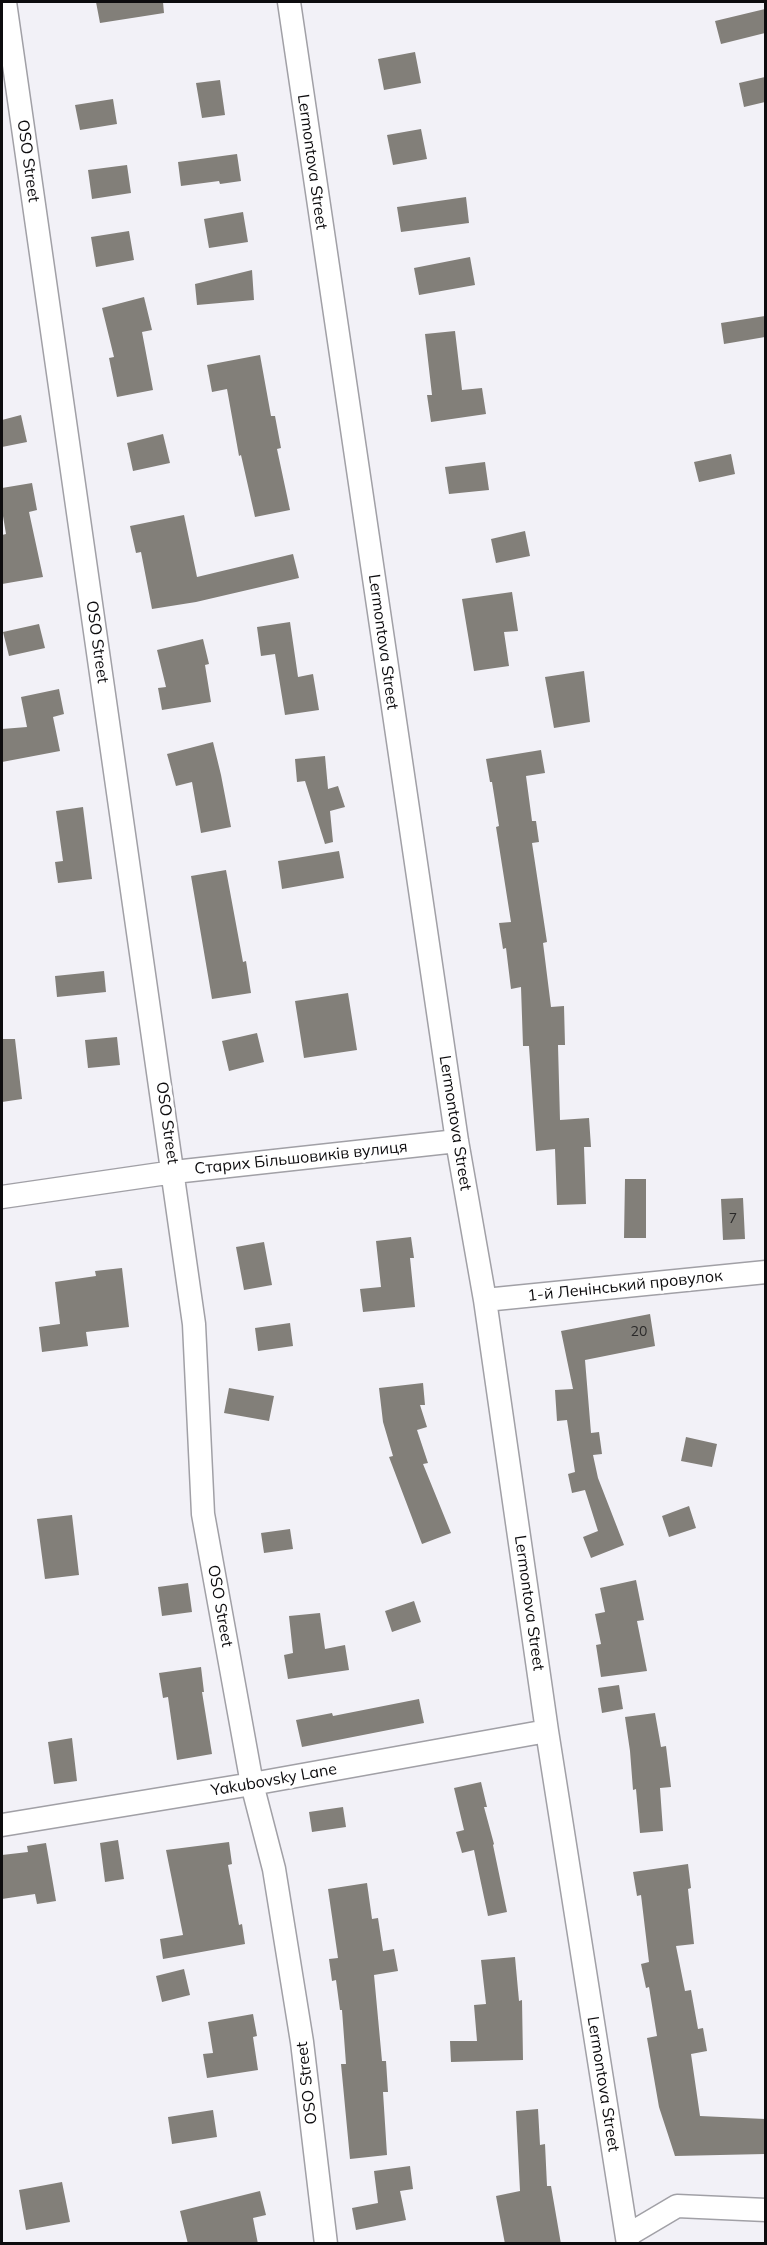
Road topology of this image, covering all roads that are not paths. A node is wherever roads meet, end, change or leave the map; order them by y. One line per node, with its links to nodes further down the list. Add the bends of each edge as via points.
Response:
1 (5, 2): 4 (street, OSO Street)
2 (289, 2): 3 (street, Lermontova Street)
3 (457, 1142): 4 (street, Старих Більшовиків вулиця); 7 (street, Lermontova Street)
4 (174, 1172): 5 (street, Старих Більшовиків вулиця); 9 (street, OSO Street, via 194,1324 203,1514)
5 (2, 1197)
6 (765, 1272): 7 (street, 1-й Ленінський провулок)
7 (485, 1300): 8 (street, Lermontova Street)
8 (547, 1731): 9 (street, Yakubovsky Lane); 12 (street, Lermontova Street)
9 (252, 1784): 10 (street, Yakubovsky Lane); 13 (street, OSO Street, via 274,1869 303,2042)
10 (2, 1825)
11 (765, 2210): 12 (street, via 677,2206)
12 (628, 2239)
13 (326, 2244)

